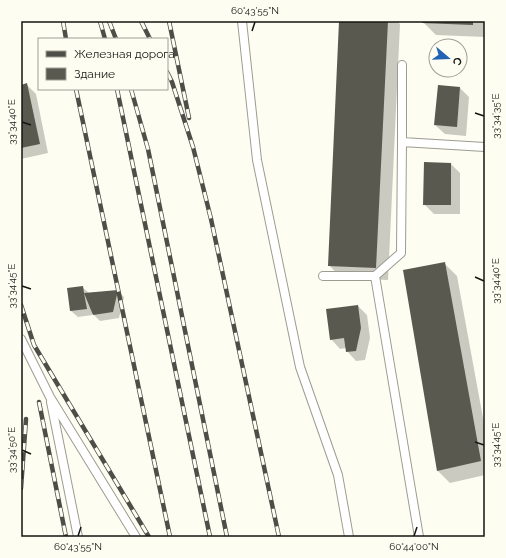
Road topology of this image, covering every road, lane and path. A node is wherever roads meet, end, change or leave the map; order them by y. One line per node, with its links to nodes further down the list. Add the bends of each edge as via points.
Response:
1 (242, 21): 11 (lane, via 257,160 295,344 300,367 338,475)
2 (402, 65): 3 (lane)
3 (402, 142): 4 (lane); 6 (lane, via 401,253)
4 (485, 147)
5 (323, 276): 6 (lane)
6 (375, 276): 12 (lane)
7 (21, 339): 8 (lane)
8 (50, 397): 9 (lane); 10 (lane)
9 (78, 537)
10 (136, 537)
11 (349, 537)
12 (419, 537)

